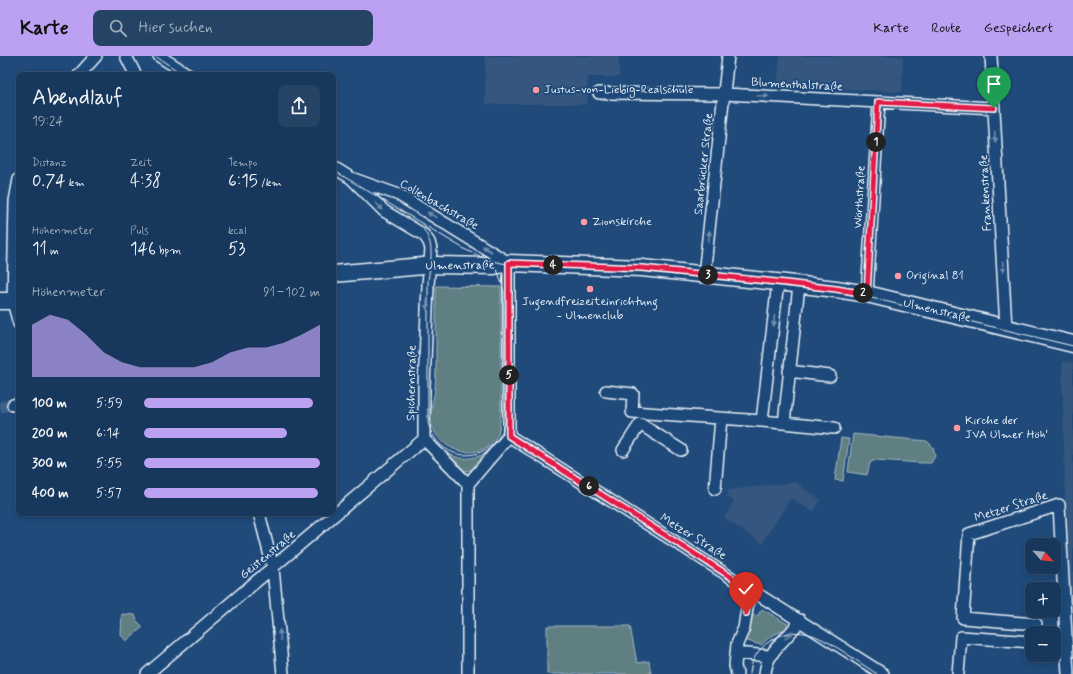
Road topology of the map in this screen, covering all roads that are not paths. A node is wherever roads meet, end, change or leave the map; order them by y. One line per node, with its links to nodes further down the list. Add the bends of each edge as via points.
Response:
1 (96, 56): 7 (street)
2 (126, 56): 8 (street)
3 (131, 56): 9 (street)
4 (159, 56): 10 (street)
5 (728, 56): 12 (street, Saarbrücker Straße)
6 (991, 56): 14 (street, Frankenstraße)
7 (82, 72)
8 (134, 72)
9 (134, 72)
10 (184, 72)
11 (599, 93): 12 (street, Blumenthalstraße)
12 (724, 94): 13 (street, Blumenthalstraße, one-way to 13); 21 (street, Saarbrücker Straße, one-way to 12)
13 (878, 102): 14 (street, Blumenthalstraße); 24 (street, Wörthstraße)
14 (994, 108): 27 (street, Frankenstraße, one-way to 27)
15 (336, 169): 16 (street, Collenbachstraße)
16 (351, 178): 18 (street, Collenbachstraße, one-way to 16, via 399,195); 19 (street, Collenbachstraße, one-way to 19, via 384,211 428,239 431,249)
17 (16, 196): 25 (street)
18 (509, 263): 19 (main road, Ulmenstraße, via 494,266); 21 (main road, Ulmenstraße, via 642,268); 38 (street)
19 (429, 266): 20 (main road, Ulmenstraße); 39 (street, Spichernstraße, one-way to 39)
20 (336, 274)
21 (704, 275): 22 (main road, Ulmenstraße)
22 (778, 282): 23 (main road, Ulmenstraße); 34 (street, one-way to 34)
23 (799, 284): 24 (main road, Ulmenstraße); 29 (street)
24 (867, 294): 27 (main road, Ulmenstraße)
25 (11, 301): 26 (street)
26 (16, 315)
27 (1006, 328): 28 (main road, Ulmenstraße)
28 (1073, 344)
29 (789, 371): 30 (street); 35 (street)
30 (830, 376)
31 (606, 391): 32 (street, via 633,394 632,412)
32 (647, 413): 33 (street); 36 (street)
33 (721, 418): 34 (street); 43 (street)
34 (762, 421): 35 (street)
35 (784, 423): 37 (street)
36 (640, 424): 40 (street); 41 (street)
37 (834, 428)
38 (509, 436): 42 (street); 48 (street, Metzer Straße)
39 (424, 439): 42 (street); 44 (street, Geistenstraße)
40 (623, 450)
41 (681, 450)
42 (468, 484): 56 (street)
43 (715, 489)
44 (336, 514)
45 (260, 516): 47 (street)
46 (334, 516): 47 (street, Geistenstraße)
47 (273, 568): 54 (street, Geistenstraße); 55 (street, one-way to 47)
48 (750, 589): 49 (street, Metzer Straße); 52 (street, via 744,628)
49 (800, 620): 53 (street, one-way to 49, via 796,628); 59 (street, Metzer Straße)
50 (1036, 626): 61 (street, Metzer Straße, via 1036,624 963,618 969,534 1059,505)
51 (1025, 642): 60 (street, via 961,637)
52 (736, 653): 53 (street); 57 (street)
53 (769, 656): 58 (street)
54 (147, 674)
55 (283, 674)
56 (468, 674)
57 (737, 674)
58 (765, 674)
59 (883, 674)
60 (958, 674)
61 (1068, 674)

